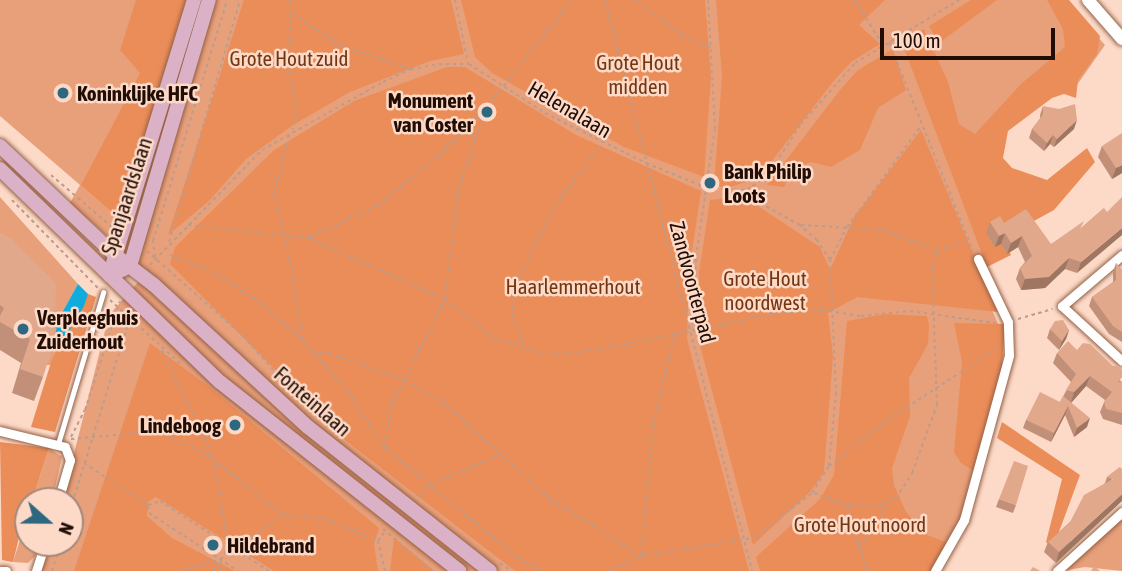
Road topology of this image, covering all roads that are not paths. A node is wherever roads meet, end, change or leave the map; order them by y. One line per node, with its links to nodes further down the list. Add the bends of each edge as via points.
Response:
1 (194, 0): 7 (main road, Spanjaardslaan)
2 (209, 0): 10 (main road, Spanjaardslaan)
3 (1088, 0): 4 (street)
4 (1122, 40)
5 (0, 146): 7 (main road, Fonteinlaan)
6 (0, 169): 11 (main road, Fonteinlaan)
7 (115, 255): 10 (main road, Fonteinlaan); 11 (main road, Spanjaardslaan)
8 (1122, 255): 13 (street, via 1062,306)
9 (978, 259): 22 (street, via 1008,322 1010,343 999,401 964,520)
10 (130, 266): 11 (main road, Spanjaardslaan); 21 (main road, Fonteinlaan, via 308,427)
11 (110, 276): 20 (main road, Fonteinlaan, via 220,382)
12 (103, 293): 15 (lane)
13 (1122, 361)
14 (0, 431): 15 (street)
15 (64, 443): 16 (street, via 69,460)
16 (62, 487)
17 (1122, 512): 23 (street)
18 (0, 571): 19 (street)
19 (6, 571)
20 (458, 571)
21 (490, 571)
22 (935, 571)
23 (1057, 571)

